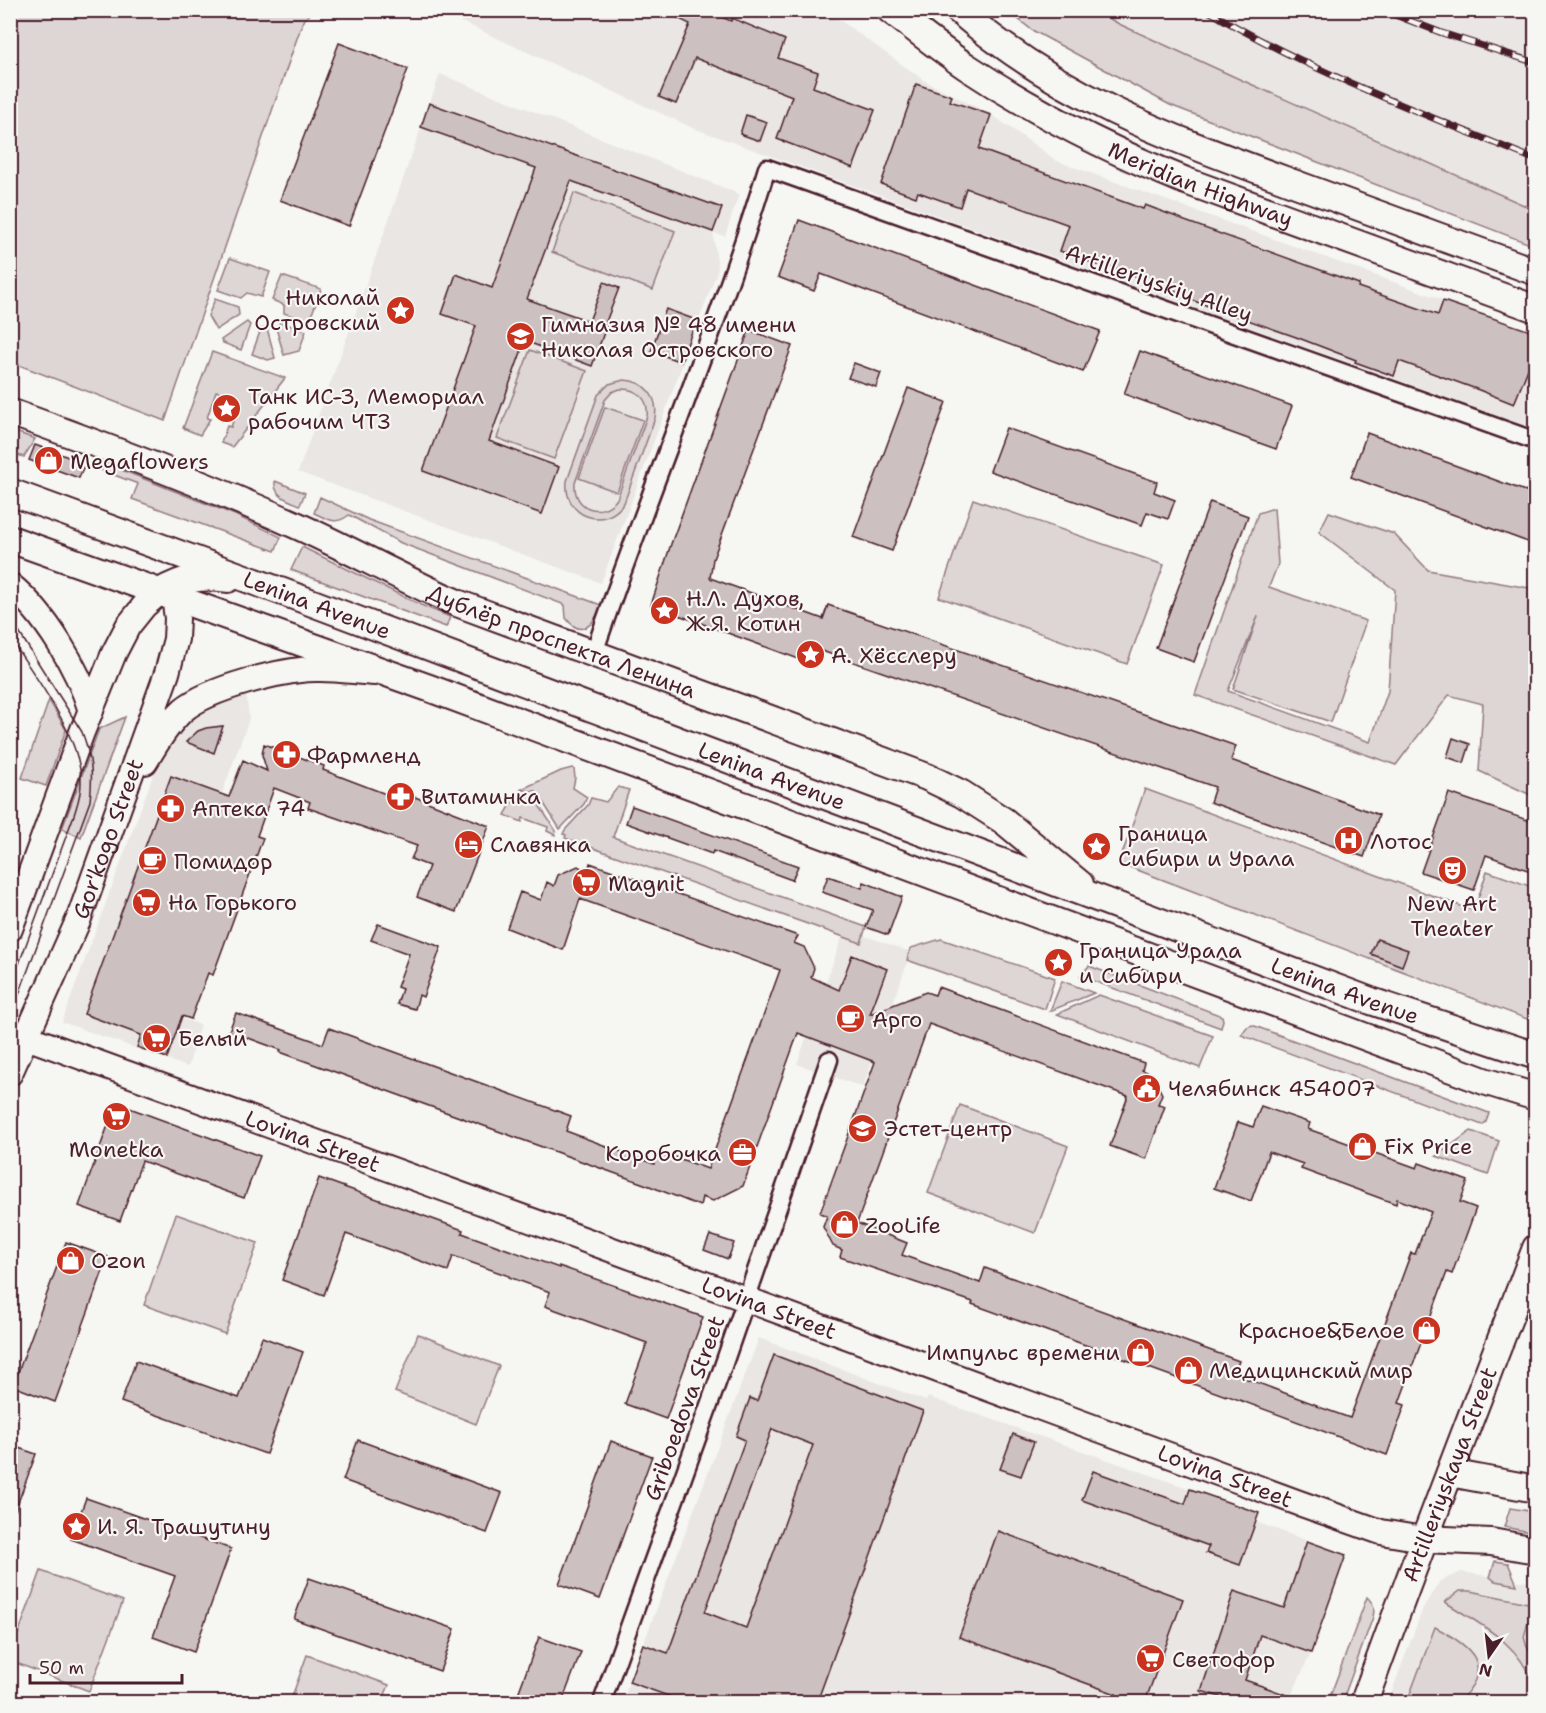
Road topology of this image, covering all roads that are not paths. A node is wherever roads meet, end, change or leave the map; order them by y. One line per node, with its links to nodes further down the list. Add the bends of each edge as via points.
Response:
1 (890, 10): 4 (main road, Meridian Highway, via 1016,98 1140,163)
2 (958, 10): 3 (main road, Meridian Highway, via 1025,62 1132,121)
3 (1536, 272)
4 (1536, 309)
5 (10, 412): 13 (main road, Дублёр проспекта Ленина, via 216,490 457,603)
6 (1536, 441): 13 (street, Artilleriyskiy Alley, via 767,168)
7 (10, 492): 8 (main road, Lenina Avenue)
8 (130, 536): 10 (main road, Lenina Avenue); 12 (main road, via 154,555 166,572)
9 (10, 539): 12 (main road, Lenina Avenue)
10 (260, 584): 12 (main road, via 207,576 189,579); 17 (main road, Lenina Avenue)
11 (10, 585): 15 (street, via 21,593 56,639 79,678)
12 (168, 592): 14 (main road, Lenina Avenue); 15 (street, via 144,606 128,626); 16 (street, Gor'kogo Street, via 177,618 176,639)
13 (594, 653): 17 (main road, Дублёр проспекта Ленина, via 927,777 962,794 1004,821)
14 (391, 674): 16 (street, via 315,669 211,694 185,708 170,723); 23 (main road, Lenina Avenue, via 1484,1081)
15 (91, 711): 18 (street)
16 (122, 797): 19 (street, Gor'kogo Street, via 78,921)
17 (1096, 898): 20 (main road, Lenina Avenue, via 1371,1000)
18 (10, 928)
19 (18, 1034): 22 (street, Gor'kogo Street); 25 (street, Lovina Street)
20 (1536, 1056)
21 (829, 1060): 25 (street, Griboedova Street)
22 (10, 1073)
23 (1536, 1097)
24 (1536, 1248): 26 (main road, Artilleriyskaya Street)
25 (746, 1300): 28 (street, Lovina Street, via 1381,1532); 30 (street, Griboedova Street)
26 (1450, 1473): 27 (main road); 28 (main road, Artilleriyskaya Street)
27 (1536, 1489)
28 (1423, 1539): 29 (main road, Lovina Street, via 1491,1542); 31 (main road, Artilleriyskaya Street)
29 (1536, 1550)
30 (602, 1702)
31 (1364, 1702)

